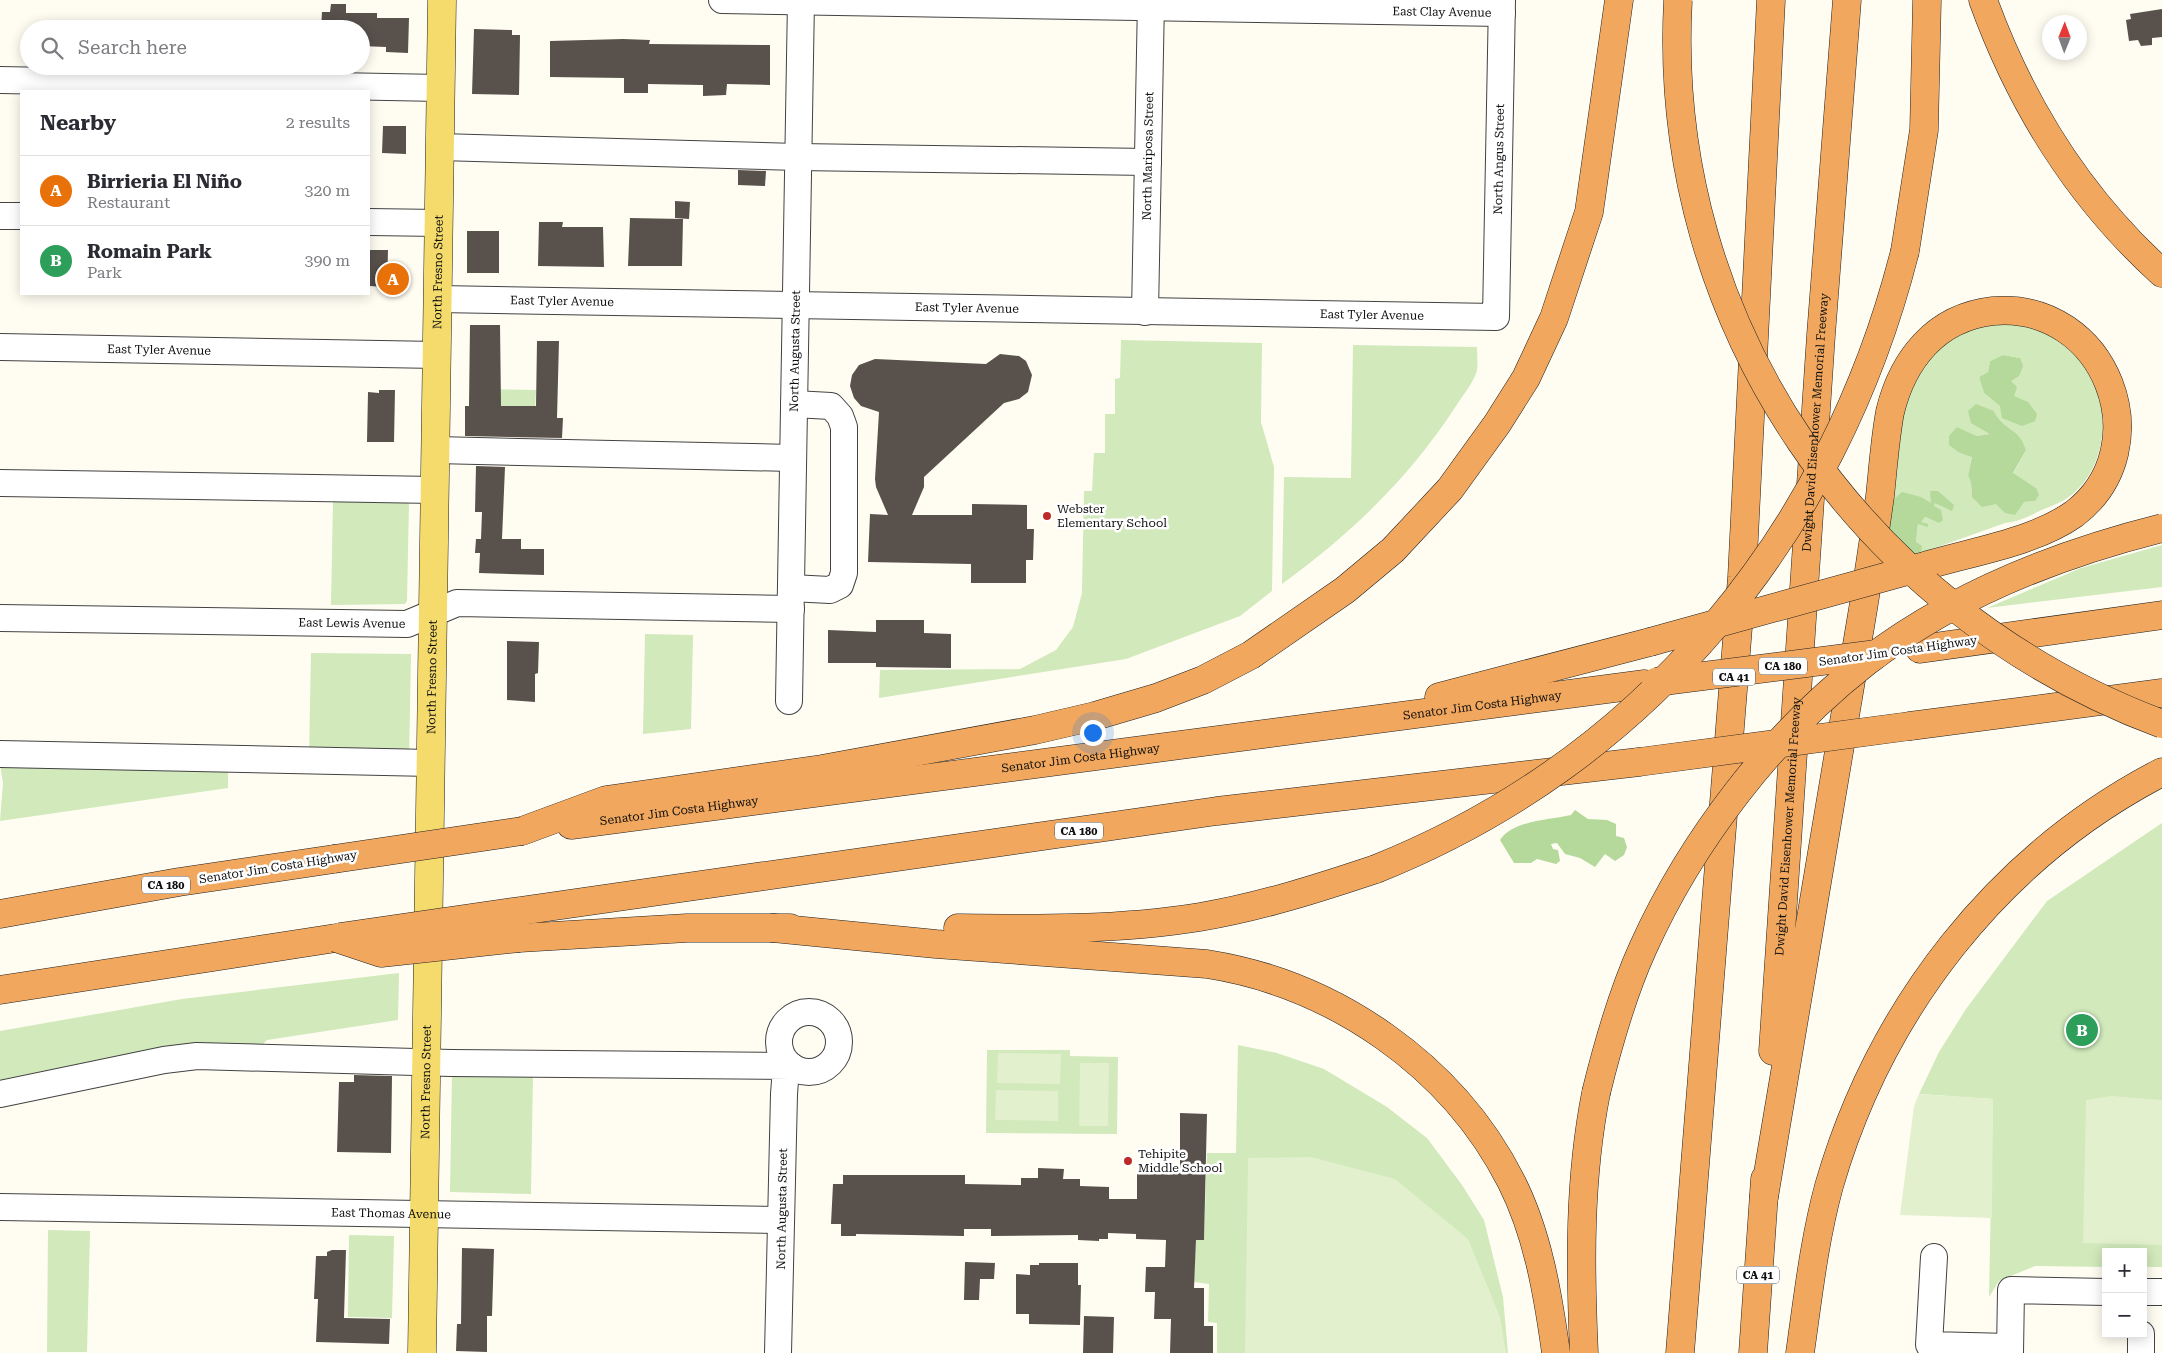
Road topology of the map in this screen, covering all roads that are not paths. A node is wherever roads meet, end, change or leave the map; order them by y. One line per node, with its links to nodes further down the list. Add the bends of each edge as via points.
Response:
1 (442, 0): 13 (main road, North Fresno Street)
2 (722, 0): 9 (street, East Clay Avenue)
3 (1620, 0): 45 (highway, via 1589,212 1554,318 1526,378 1450,489 1392,550 1345,590 1250,656 1156,698 1095,716 822,769 606,800)
4 (1678, 0): 40 (highway, bridge, via 1681,110 1690,175 1705,240 1752,363 1818,468 1880,541 1960,613 2068,683)
5 (1771, 0): 66 (highway, CA 41, via 1742,577)
6 (1847, 0): 52 (highway, Dwight David Eisenhower Memorial Freeway / CA 41, via 1820,344)
7 (1927, 0): 47 (highway, bridge, via 1924,130 1905,251 1873,359 1841,433 1790,526 1722,619 1642,701 1561,766 1454,833 1376,869 1285,898 1236,910 1131,925 1035,929)
8 (1983, 0): 21 (highway, via 2010,68 2047,136 2117,230)
9 (801, 1): 10 (street, East Clay Avenue); 15 (street, North Augusta Street)
10 (1151, 4): 11 (street, East Clay Avenue); 16 (street, North Mariposa Street)
11 (1502, 7): 25 (street, North Angus Street)
12 (0, 80): 13 (street)
13 (440, 88): 14 (main road, North Fresno Street)
14 (440, 147): 15 (street); 20 (main road, North Fresno Street)
15 (798, 157): 16 (street); 23 (street, North Augusta Street)
16 (1148, 162): 24 (street, North Mariposa Street)
17 (0, 216): 18 (street)
18 (20, 216)
19 (370, 222): 20 (street)
20 (439, 223): 22 (main road, North Fresno Street)
21 (2162, 273)
22 (438, 299): 23 (street, East Tyler Avenue); 27 (main road, North Fresno Street)
23 (796, 305): 24 (street, East Tyler Avenue); 28 (street, North Augusta Street)
24 (1145, 312): 25 (street, East Tyler Avenue)
25 (1496, 317)
26 (0, 347): 27 (street, East Tyler Avenue)
27 (437, 355): 29 (main road, North Fresno Street)
28 (794, 404): 30 (street, North Augusta Street); 34 (street, East Lewis Avenue, via 831,406 844,427 844,573 840,585 830,590)
29 (435, 450): 30 (street); 32 (main road, North Fresno Street)
30 (792, 458): 34 (street, North Augusta Street)
31 (0, 483): 32 (street)
32 (435, 490): 35 (main road, North Fresno Street)
33 (2162, 528): 65 (highway, bridge, via 2045,564 1982,592 1927,622 1866,662 1788,734 1736,794 1697,848 1642,948 1622,1000 1596,1093 1584,1169 1581,1238)
34 (791, 599): 35 (street, East Lewis Avenue, via 458,603); 39 (street, North Augusta Street)
35 (433, 614): 37 (street, East Lewis Avenue, via 407,624); 43 (main road, North Fresno Street)
36 (2162, 615): 41 (highway, Senator Jim Costa Highway / CA 180, bridge)
37 (0, 618)
38 (2162, 693): 48 (highway, CA 180, bridge, via 1638,762 1218,811)
39 (789, 701)
40 (2162, 724)
41 (1327, 726): 45 (highway, Senator Jim Costa Highway / CA 180); 52 (highway, bridge, via 1650,642 1928,565 2055,526 2086,504 2106,478 2119,432 2116,399 2104,367 2093,352 2064,326 2045,317 2026,312 1982,312 1961,318 1927,342 1897,388 1890,414 1873,545)
42 (0, 754): 43 (street)
43 (431, 763): 50 (main road, North Fresno Street)
44 (2162, 772): 68 (highway, via 2085,819 2002,890 1945,953 1901,1017 1866,1083 1829,1186 1814,1250)
45 (522, 831): 46 (highway, Senator Jim Costa Highway / CA 180, bridge, via 179,882)
46 (0, 914)
47 (773, 928): 48 (highway, bridge, via 687,928 520,938 381,953); 64 (highway, via 1207,964 1265,977 1345,1012 1412,1057 1468,1115 1492,1149 1511,1181 1536,1249)
48 (336, 938): 49 (highway, CA 180)
49 (0, 990)
50 (427, 1062): 51 (street, via 197,1056); 54 (main road, North Fresno Street); 55 (street, North Augusta Street, via 791,1066 784,1094)
51 (0, 1094)
52 (1764, 1198): 67 (highway, Dwight David Eisenhower Memorial Freeway / CA 41)
53 (0, 1206): 54 (street, East Thomas Avenue)
54 (424, 1212): 55 (street, East Thomas Avenue); 62 (main road, North Fresno Street)
55 (781, 1220): 63 (street, North Augusta Street)
56 (1934, 1257): 61 (street, via 1929,1345)
57 (2102, 1292): 61 (street, via 2011,1290)
58 (2147, 1292): 59 (street)
59 (2162, 1292)
60 (2141, 1338): 69 (street)
61 (2010, 1350)
62 (422, 1353)
63 (778, 1353)
64 (1556, 1353)
65 (1584, 1353)
66 (1680, 1353)
67 (1753, 1353)
68 (1800, 1353)
69 (2141, 1353)

